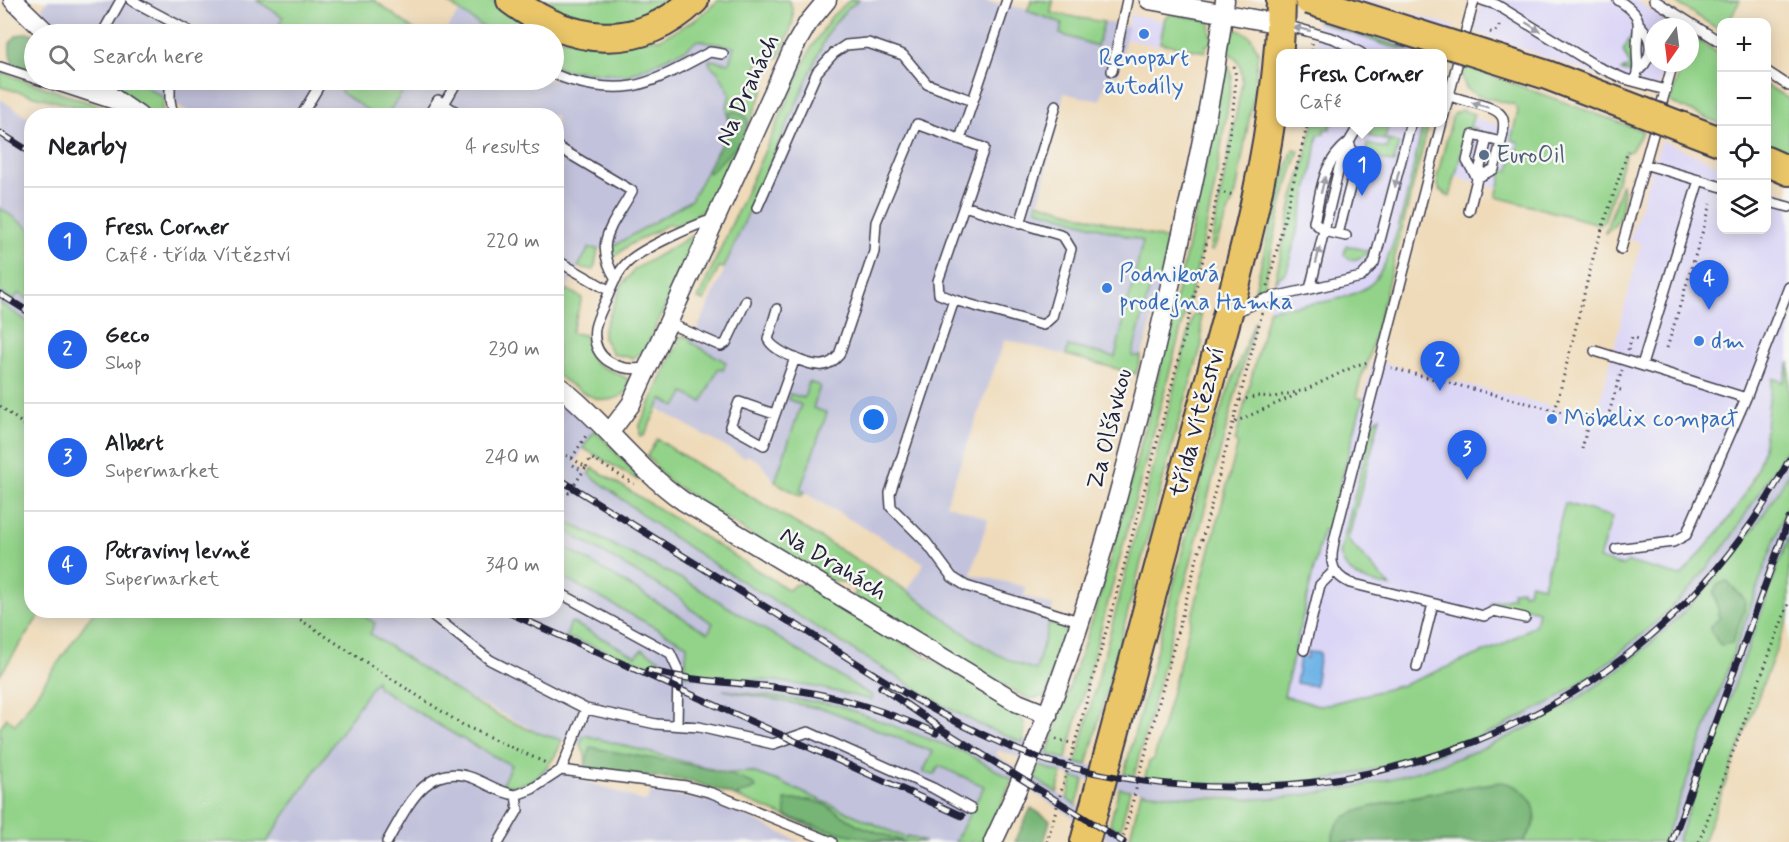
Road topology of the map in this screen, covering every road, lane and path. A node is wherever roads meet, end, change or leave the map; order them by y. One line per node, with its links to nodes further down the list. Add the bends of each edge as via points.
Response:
1 (13, 0): 20 (street)
2 (121, 0): 21 (lane)
3 (131, 0): 22 (lane)
4 (694, 0): 26 (main road, via 654,28 617,36)
5 (827, 0): 86 (street, Na Drahách, via 808,22 793,49)
6 (1007, 0): 51 (lane)
7 (1127, 0): 37 (lane)
8 (1149, 0): 16 (street)
9 (1309, 0): 67 (main road, bridge, via 1547,75)
10 (1474, 0): 25 (lane)
11 (1482, 0): 14 (lane)
12 (1618, 0): 24 (lane, via 1633,12)
13 (1654, 0): 19 (lane)
14 (1498, 2): 18 (lane)
15 (519, 4): 23 (main road)
16 (1224, 6): 17 (street); 135 (street, Za Olšávkou, via 1186,219 1139,421)
17 (1281, 12): 31 (main road, třída Vítězství); 32 (lane, one-way to 17)
18 (1509, 12): 25 (path, via 1494,33); 42 (lane, one-way to 42, via 1598,67)
19 (1677, 18)
20 (38, 24)
21 (108, 24)
22 (176, 24)
23 (548, 24)
24 (1640, 25): 36 (lane); 36 (lane, via 1649,37 1651,50)
25 (1467, 26): 30 (lane)
26 (564, 30)
27 (1699, 31): 29 (lane)
28 (1450, 39): 30 (lane)
29 (1717, 40)
30 (1463, 42): 50 (lane)
31 (1276, 49)
32 (1352, 49)
33 (1276, 53): 99 (main road, třída Vítězství, via 1262,167)
34 (723, 54): 41 (lane, via 710,52 633,86)
35 (0, 68): 40 (lane)
36 (1640, 69): 42 (lane)
37 (1112, 71)
38 (1671, 72): 49 (lane)
39 (1768, 72): 43 (lane)
40 (24, 76)
41 (564, 79)
42 (1634, 81): 49 (lane)
43 (1789, 86)
44 (66, 90): 55 (lane)
45 (101, 90): 56 (street)
46 (171, 90): 57 (lane)
47 (317, 90): 58 (lane)
48 (452, 90): 53 (lane)
49 (1666, 90): 73 (lane)
50 (1449, 96): 52 (lane); 69 (lane, one-way to 50, via 1505,125 1502,114)
51 (973, 101): 65 (lane); 84 (lane, via 927,84 903,55 868,43 846,45 817,72)
52 (1447, 103)
53 (444, 104): 59 (lane, via 438,100); 60 (lane)
54 (1056, 105): 87 (lane)
55 (121, 108)
56 (127, 108)
57 (172, 108)
58 (306, 108)
59 (433, 108)
60 (450, 108)
61 (1307, 127): 95 (path)
62 (1358, 127): 68 (lane)
63 (1410, 127): 93 (lane, one-way to 93, via 1376,243 1374,263 1361,277)
64 (1441, 127): 104 (lane)
65 (960, 139): 82 (lane, via 984,148); 103 (lane, via 917,124 876,222 874,252 839,355 823,366)
66 (1487, 139): 69 (lane); 75 (lane); 75 (lane, via 1473,135 1467,161)
67 (1717, 140)
68 (1349, 142): 88 (lane, one-way to 68); 88 (lane, via 1356,164 1342,235)
69 (1501, 142): 75 (lane, via 1494,169)
70 (564, 151): 91 (lane, via 633,191 604,243 605,259)
71 (1628, 151): 113 (path, via 1595,250)
72 (1771, 163): 74 (main road)
73 (1644, 164): 76 (lane); 89 (lane)
74 (1789, 171)
75 (1477, 178): 85 (lane)
76 (1699, 180): 77 (lane); 105 (lane)
77 (1717, 185)
78 (1218, 192): 79 (path)
79 (1236, 195)
80 (1771, 202): 83 (lane)
81 (1711, 204): 101 (path)
82 (964, 206): 87 (lane); 96 (lane, via 936,287 942,296)
83 (1789, 207)
84 (757, 208)
85 (1469, 211)
86 (714, 219): 91 (lane, via 634,257); 100 (street, Na Drahách)
87 (1020, 224): 96 (lane, via 1063,236 1070,243 1049,320 1038,325)
88 (1324, 231): 93 (lane, one-way to 88)
89 (1621, 249)
90 (564, 265): 94 (lane)
91 (616, 279): 94 (lane)
92 (1789, 287): 110 (lane)
93 (1310, 289): 95 (lane)
94 (610, 291): 106 (lane, via 596,325 596,346 614,366 626,370)
95 (1265, 299): 99 (lane); 111 (path)
96 (954, 300): 135 (lane, via 890,493 891,507 957,580)
97 (746, 301): 100 (lane, via 726,344 721,346)
98 (777, 309): 103 (lane, via 768,339 773,348)
99 (1228, 316): 150 (main road, třída Vítězství)
100 (668, 322): 106 (street, Na Drahách)
101 (1667, 348)
102 (1595, 351): 105 (lane)
103 (795, 357): 114 (lane)
104 (1378, 364): 108 (path, via 1362,362); 113 (path); 128 (lane, via 1332,552)
105 (1642, 365): 110 (lane)
106 (647, 368): 118 (street, Na Drahách, via 631,404)
107 (1616, 389): 115 (path, via 1606,424)
108 (1305, 390): 111 (path); 116 (path)
109 (564, 391): 118 (street, Na Drahách)
110 (1746, 398): 127 (lane, via 1686,535 1673,543)
111 (1240, 400): 116 (path)
112 (0, 406): 117 (path)
113 (1555, 411): 115 (path)
114 (774, 414): 114 (lane, via 764,445 730,426 739,402)
115 (1589, 419): 119 (path)
116 (1235, 422): 151 (path)
117 (24, 425)
118 (604, 425): 121 (path); 125 (street, Na Drahách)
119 (1582, 449)
120 (564, 454): 121 (path)
121 (572, 458): 123 (path)
122 (573, 465): 124 (path)
123 (586, 467): 124 (path); 125 (path, via 591,458 634,484)
124 (583, 471): 126 (path, via 569,494)
125 (651, 475): 139 (street, Na Drahách, via 683,501 1018,704)
126 (564, 490)
127 (1616, 549)
128 (1334, 571): 131 (lane, via 1350,583); 136 (lane, via 1320,585)
129 (564, 595): 140 (lane, via 670,653 678,670)
130 (1789, 602): 152 (path)
131 (1433, 604): 134 (lane, via 1484,616 1494,611); 137 (lane)
132 (297, 618): 143 (path, via 463,725)
133 (436, 618): 138 (lane, via 490,660)
134 (1525, 618)
135 (1082, 622): 139 (street, Za Olšávkou)
136 (1304, 650)
137 (1417, 667)
138 (586, 710): 140 (lane); 143 (lane)
139 (1048, 715): 149 (street, Za Olšávkou)
140 (677, 725): 145 (lane, via 773,744 807,732)
141 (1053, 738): 142 (path)
142 (1074, 744)
143 (561, 770): 144 (lane); 148 (lane, via 694,788)
144 (516, 795): 146 (lane, via 462,775 437,776 419,789); 147 (lane, via 518,810)
145 (971, 809)
146 (387, 842)
147 (499, 842)
148 (832, 842)
149 (993, 842)
150 (1085, 842)
151 (1122, 842)
152 (1699, 842)

